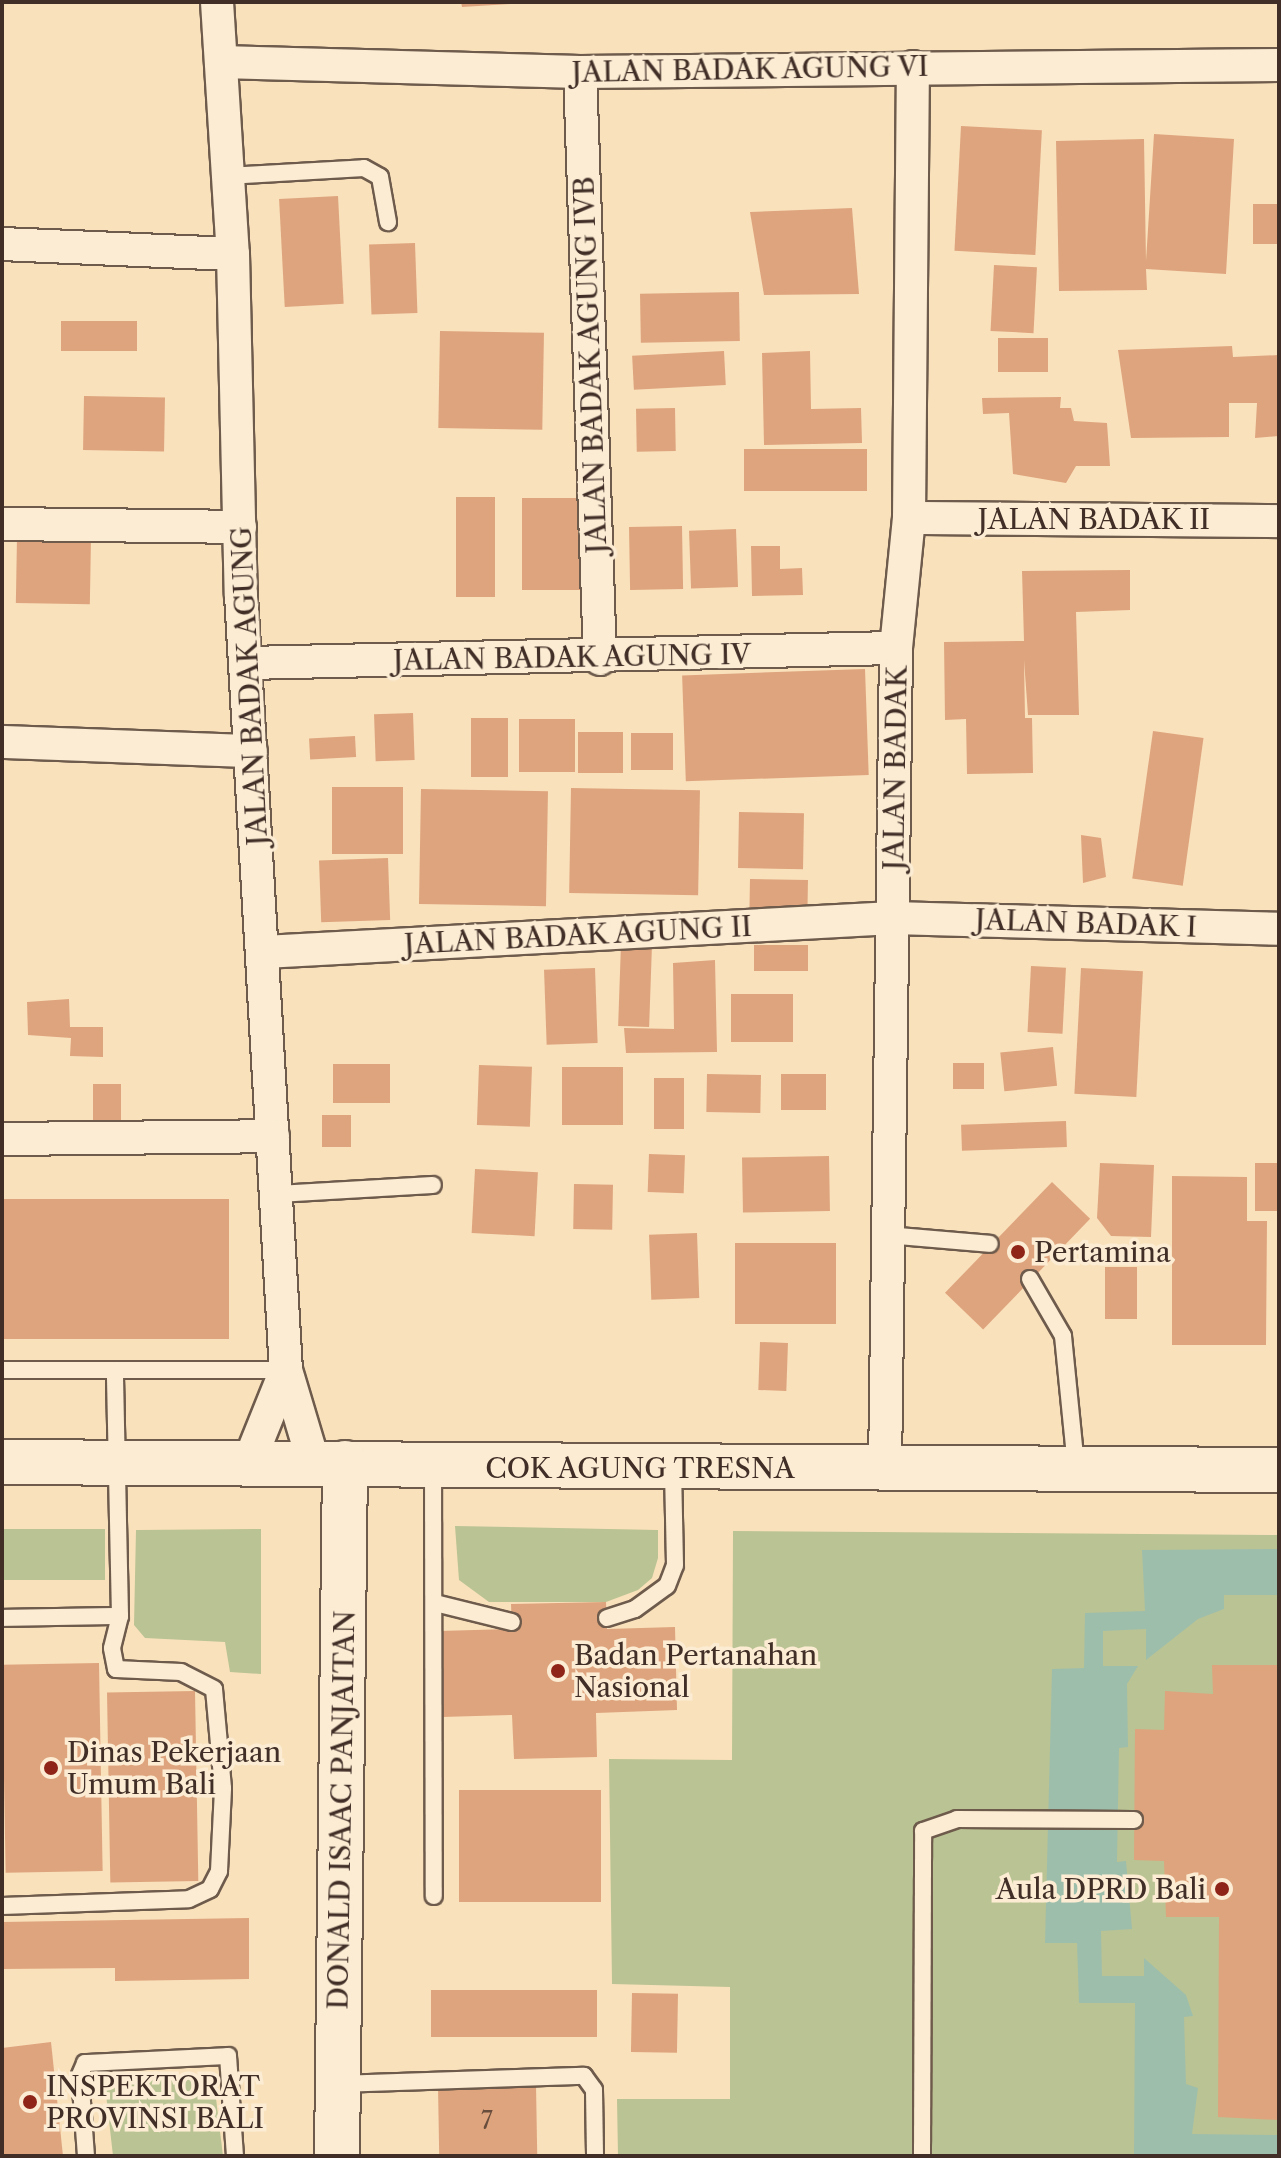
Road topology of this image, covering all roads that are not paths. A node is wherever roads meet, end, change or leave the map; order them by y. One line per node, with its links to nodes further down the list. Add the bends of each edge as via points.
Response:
1 (217, 2): 2 (street, JALAN BADAK AGUNG)
2 (221, 62): 5 (street, JALAN BADAK AGUNG VI); 6 (street, JALAN BADAK AGUNG)
3 (1279, 65): 4 (street, JALAN BADAK AGUNG VI)
4 (913, 67): 5 (street, JALAN BADAK AGUNG VI); 10 (street, JALAN BADAK)
5 (580, 72): 15 (street, JALAN BADAK AGUNG IVB)
6 (227, 176): 7 (lane, via 364,168 380,177); 9 (street, JALAN BADAK AGUNG)
7 (388, 222)
8 (2, 244): 9 (street)
9 (233, 254): 13 (street, JALAN BADAK AGUNG)
10 (909, 518): 11 (street, JALAN BADAK II); 14 (street, JALAN BADAK)
11 (1279, 521)
12 (2, 524): 13 (street)
13 (240, 527): 16 (street, JALAN BADAK AGUNG)
14 (896, 648): 15 (street, JALAN BADAK AGUNG IV); 19 (street, JALAN BADAK)
15 (600, 659): 16 (street, JALAN BADAK AGUNG IV)
16 (248, 663): 18 (street, JALAN BADAK AGUNG)
17 (2, 742): 18 (street)
18 (251, 751): 21 (street, JALAN BADAK AGUNG)
19 (893, 918): 20 (street, JALAN BADAK I); 21 (street, JALAN BADAK AGUNG II); 26 (street, JALAN BADAK)
20 (1279, 929)
21 (264, 952): 22 (street, JALAN BADAK AGUNG)
22 (273, 1136): 23 (street); 25 (street, JALAN BADAK AGUNG)
23 (2, 1139)
24 (433, 1185): 25 (lane)
25 (277, 1194): 31 (street, JALAN BADAK AGUNG)
26 (886, 1235): 27 (lane); 39 (street, JALAN BADAK)
27 (990, 1244)
28 (1030, 1279): 37 (lane, via 1063,1336)
29 (2, 1370): 30 (lane)
30 (115, 1370): 31 (lane); 32 (lane)
31 (286, 1370): 34 (street, JALAN BADAK AGUNG); 35 (street, JALAN BADAK AGUNG)
32 (116, 1461): 33 (main road, COK AGUNG TRESNA); 34 (main road, COK AGUNG TRESNA); 42 (lane)
33 (2, 1462)
34 (249, 1462): 35 (main road, COK AGUNG TRESNA)
35 (330, 1464): 36 (main road, COK AGUNG TRESNA); 49 (main road, DONALD ISAAC PANJAITAN)
36 (433, 1466): 38 (main road, COK AGUNG TRESNA); 41 (lane)
37 (1077, 1468): 39 (main road, COK AGUNG TRESNA); 40 (main road, COK AGUNG TRESNA)
38 (673, 1469): 39 (main road, COK AGUNG TRESNA); 44 (lane, via 675,1565 667,1586 635,1609)
39 (885, 1469)
40 (1279, 1470)
41 (435, 1603): 45 (lane); 47 (lane)
42 (120, 1616): 43 (lane); 48 (lane, via 112,1648 116,1669 181,1672 214,1689 223,1788 219,1871 210,1889 189,1899)
43 (2, 1618)
44 (607, 1618)
45 (512, 1622)
46 (1128, 1820): 54 (lane, via 957,1819 936,1821 923,1831)
47 (434, 1896)
48 (2, 1906)
49 (337, 2084): 52 (main road, DONALD ISAAC PANJAITAN); 53 (lane, via 584,2076 594,2090)
50 (86, 2156): 51 (lane, via 80,2075 85,2063 228,2056)
51 (235, 2156)
52 (337, 2156)
53 (595, 2156)
54 (922, 2156)

